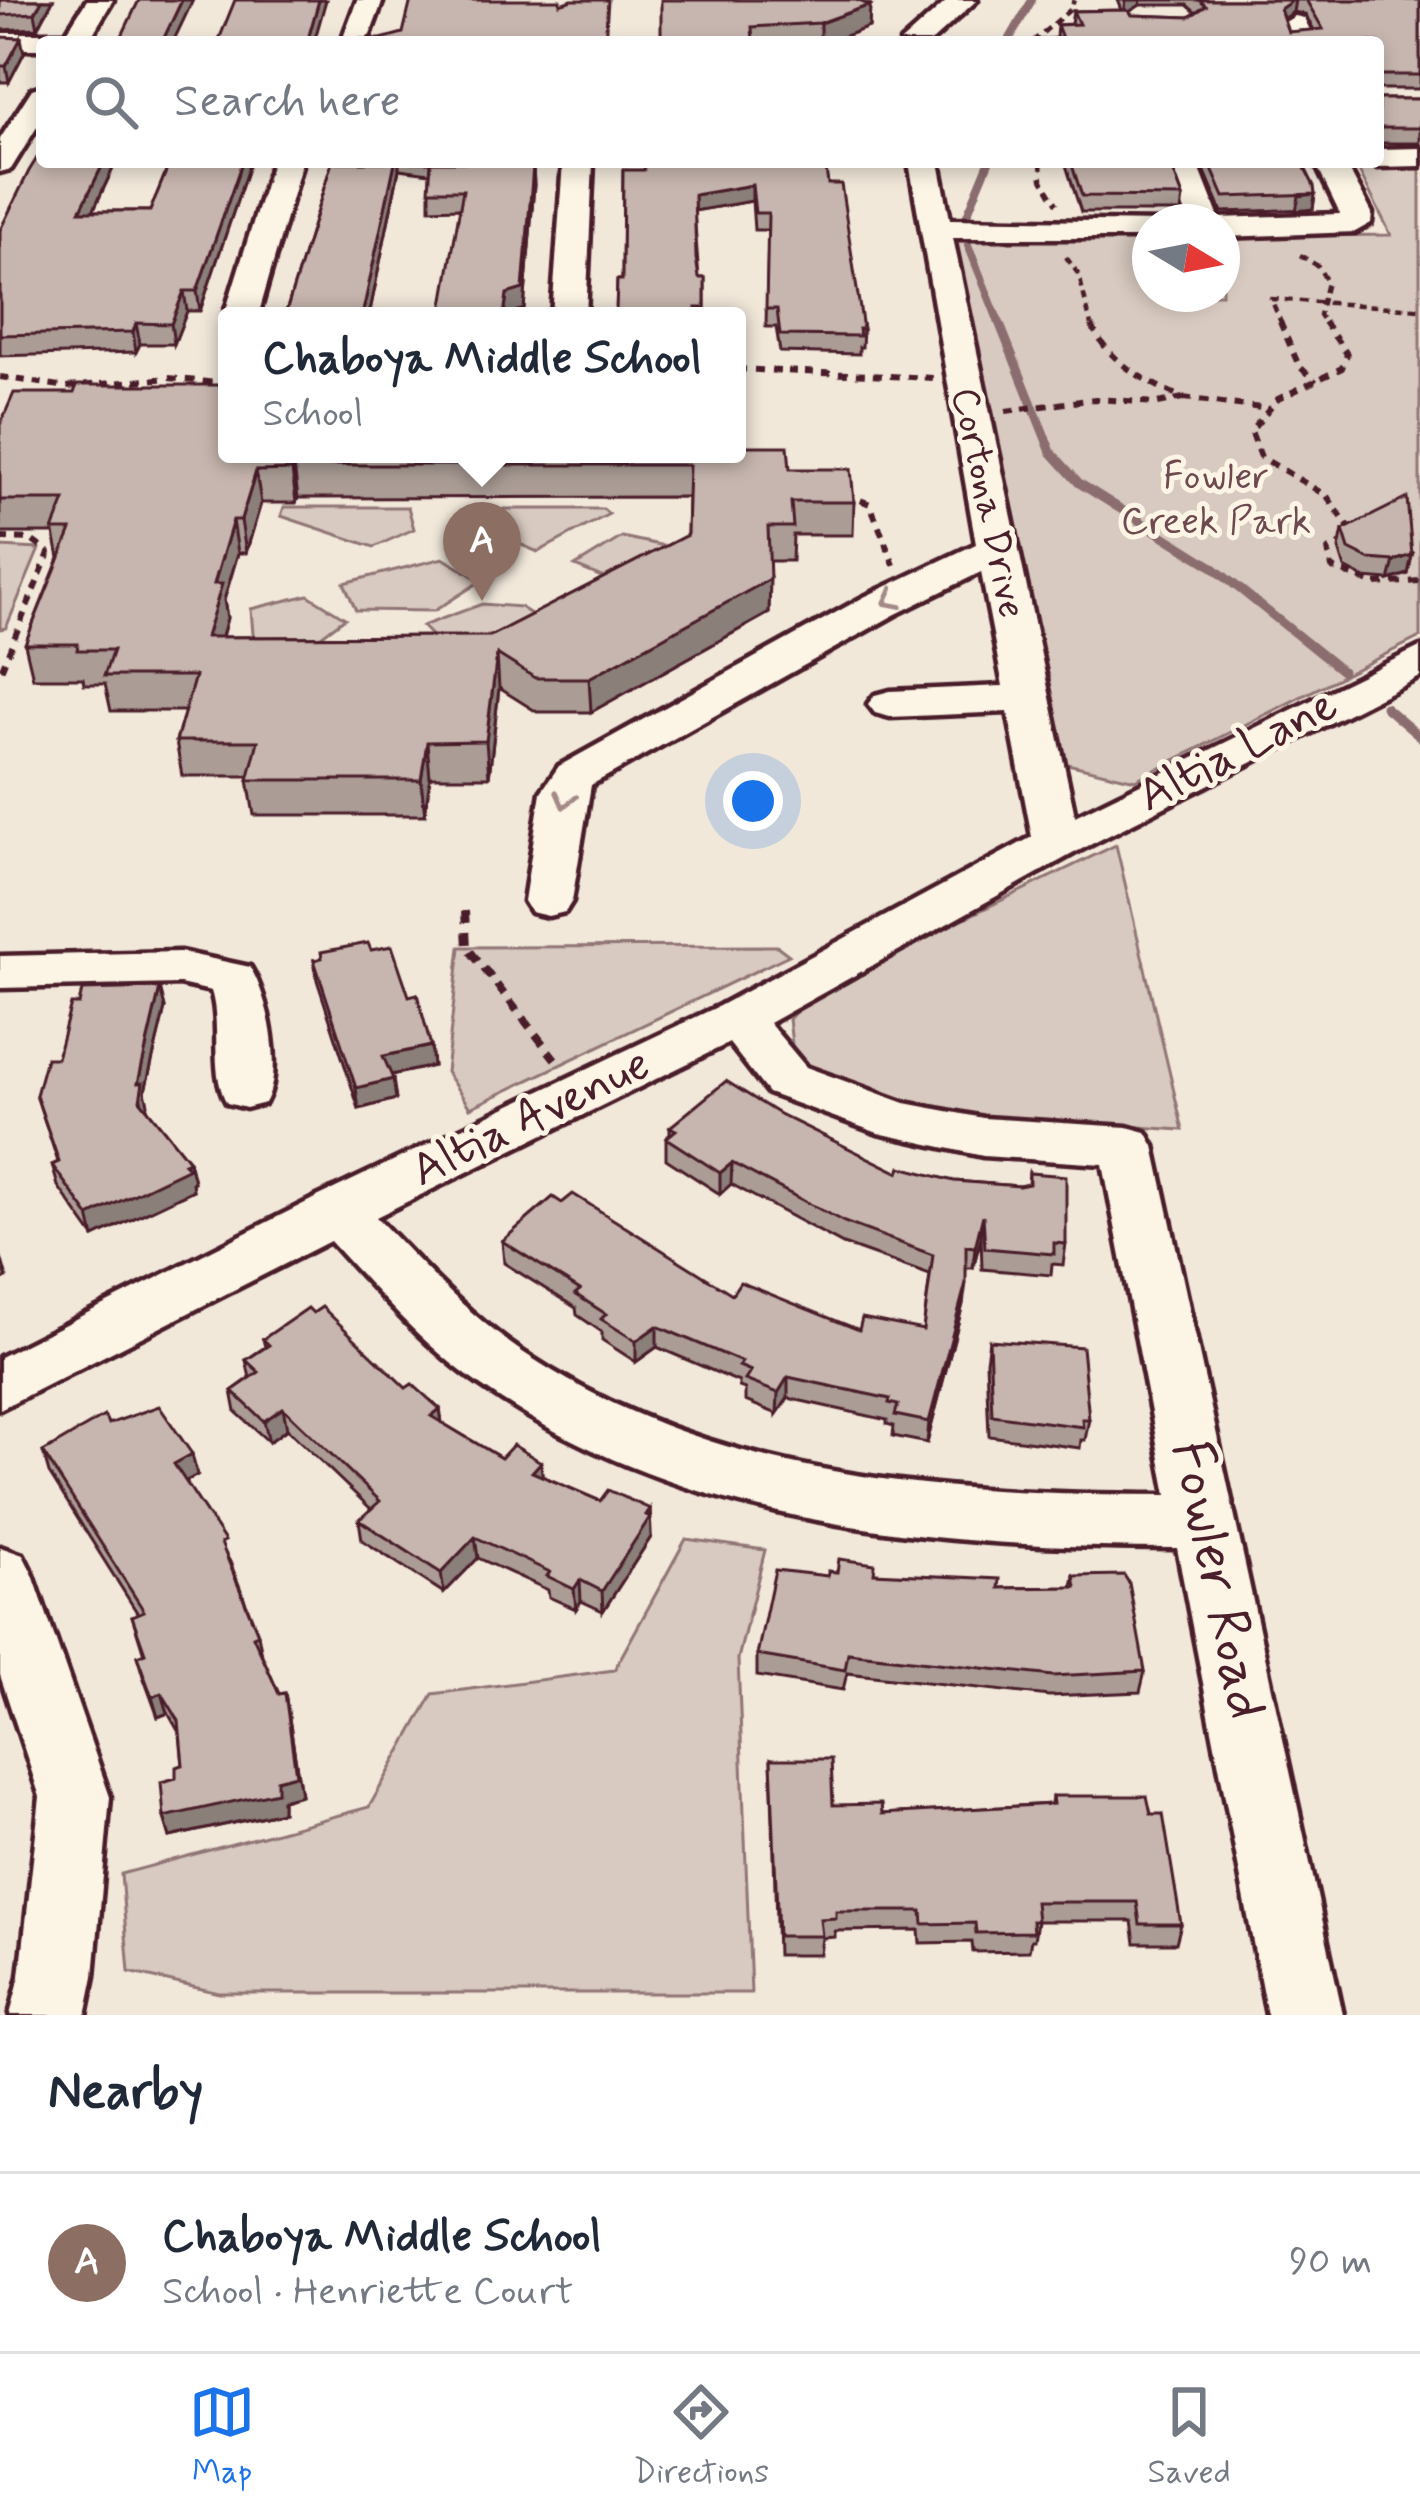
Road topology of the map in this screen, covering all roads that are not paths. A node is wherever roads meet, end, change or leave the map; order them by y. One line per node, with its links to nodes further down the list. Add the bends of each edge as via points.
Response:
1 (100, 0): 6 (street)
2 (370, 0): 5 (street)
3 (922, 2): 4 (street)
4 (960, 4): 7 (street)
5 (357, 35)
6 (78, 36)
7 (922, 36)
8 (0, 41): 9 (street)
9 (36, 41)
10 (36, 105): 14 (street)
11 (36, 158): 14 (street)
12 (1384, 158): 13 (street)
13 (1420, 158)
14 (1, 160)
15 (285, 168): 24 (street)
16 (578, 168): 25 (street)
17 (925, 168): 23 (street, Cortona Drive)
18 (1184, 168): 20 (street)
19 (1333, 168): 22 (street, via 1354,223)
20 (1198, 204)
21 (1132, 225): 23 (street, via 1067,216)
22 (1240, 227)
23 (934, 229): 26 (street, Cortona Drive)
24 (244, 307)
25 (569, 307)
26 (997, 549): 28 (street, Cortona Drive); 33 (street, one-way to 33, via 575,776 564,792)
27 (1420, 660): 31 (street, Altia Lane)
28 (1028, 698): 29 (street); 30 (street, Cortona Drive)
29 (890, 704)
30 (1042, 767): 31 (street); 32 (street, Cortona Drive)
31 (1140, 801): 32 (street, Altia Lane)
32 (1057, 842): 35 (street, Altia Avenue)
33 (548, 901)
34 (0, 972): 36 (street, via 180,968 232,980 244,1015)
35 (737, 1018): 37 (street, Altia Avenue); 39 (street, Fowler Road, via 787,1080 897,1120 983,1137 1127,1146)
36 (246, 1090)
37 (337, 1212): 38 (street, Altia Avenue); 39 (street, via 502,1369 602,1426 740,1481 957,1518)
38 (0, 1384)
39 (1206, 1522): 42 (street, Fowler Road)
40 (0, 1575): 41 (street, via 75,1798)
41 (48, 2015)
42 (1305, 2015)

